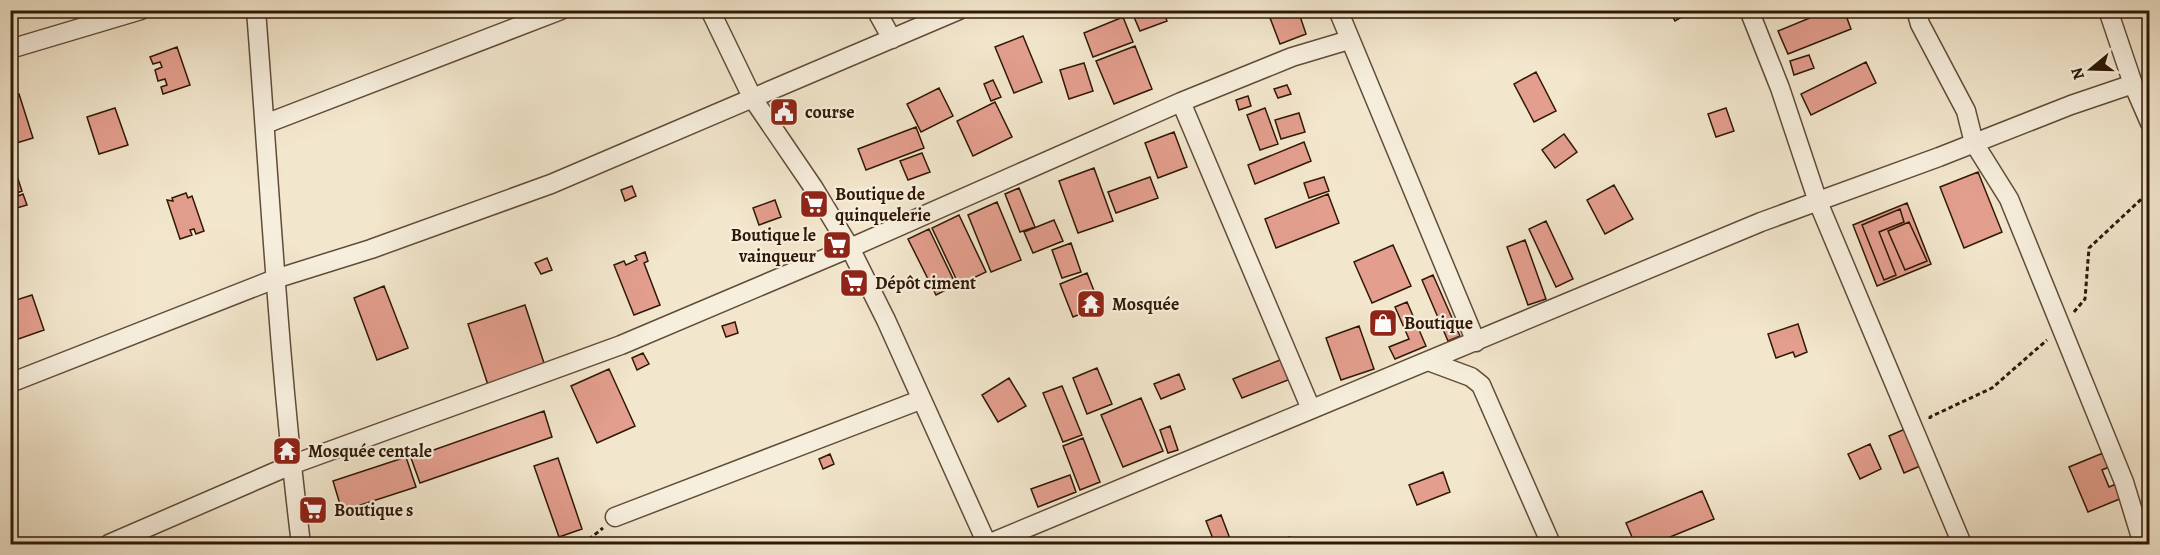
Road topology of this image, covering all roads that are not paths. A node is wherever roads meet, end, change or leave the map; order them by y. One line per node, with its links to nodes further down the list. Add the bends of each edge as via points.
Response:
1 (141, 10): 13 (street)
2 (256, 10): 18 (street)
3 (561, 10): 18 (street)
4 (710, 10): 15 (street)
5 (876, 10): 11 (street)
6 (959, 10): 11 (street)
7 (1338, 10): 12 (street)
8 (1749, 10): 20 (street)
9 (1916, 10): 19 (street, via 1966,111)
10 (2108, 10): 14 (street)
11 (892, 39): 15 (street)
12 (1349, 40): 16 (street, via 1292,57); 23 (street)
13 (10, 49)
14 (2133, 84): 17 (street); 19 (street)
15 (753, 99): 21 (street, via 813,186); 22 (street, via 551,184)
16 (1181, 102): 21 (street); 27 (street)
17 (2150, 123)
18 (265, 124): 22 (street)
19 (1974, 143): 20 (street); 35 (street, via 2009,199 2124,482)
20 (1818, 202): 23 (street, via 1761,222); 34 (street)
21 (849, 248): 26 (street, via 886,320); 28 (street, via 621,345)
22 (275, 279): 25 (street); 28 (street)
23 (1476, 342): 24 (street)
24 (1428, 361): 27 (street); 33 (street, via 1471,377 1481,385)
25 (10, 383)
26 (920, 400): 29 (street); 32 (street)
27 (1311, 409): 32 (street)
28 (291, 465): 30 (street); 31 (street)
29 (615, 517)
30 (109, 544)
31 (301, 544)
32 (987, 544)
33 (1551, 544)
34 (1962, 544)
35 (2143, 544)

